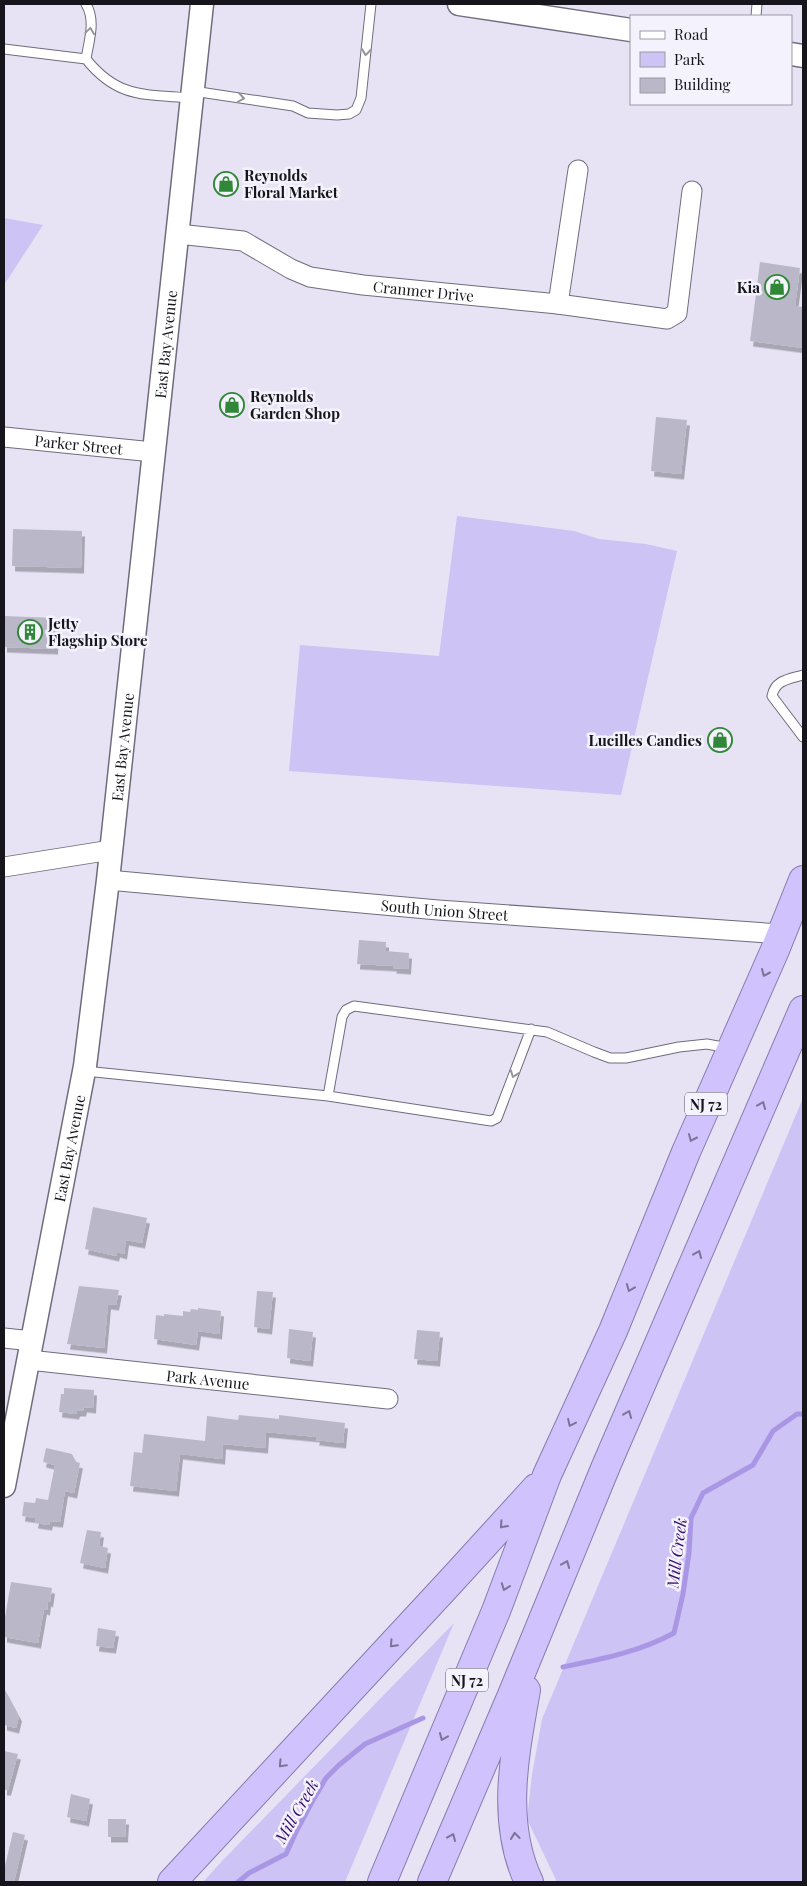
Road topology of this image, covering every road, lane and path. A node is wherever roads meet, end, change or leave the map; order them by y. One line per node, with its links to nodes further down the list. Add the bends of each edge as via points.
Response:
1 (86, 4): 7 (lane, one-way to 1, via 92,24)
2 (202, 4): 8 (street, East Bay Avenue)
3 (371, 4): 8 (lane, via 361,98 356,110 349,114 308,113 293,106)
4 (459, 4): 5 (street)
5 (630, 30)
6 (4, 49): 7 (lane)
7 (86, 59): 8 (lane, via 105,80 118,88 137,93)
8 (192, 95): 11 (street, East Bay Avenue)
9 (578, 170): 12 (street)
10 (692, 191): 12 (street, Cranmer Drive, via 676,313 667,318)
11 (178, 234): 12 (street, Cranmer Drive, via 243,241 310,277); 14 (street, East Bay Avenue)
12 (558, 304)
13 (4, 437): 14 (street, Parker Street)
14 (153, 452): 17 (street, East Bay Avenue)
15 (803, 675): 16 (lane, via 781,681 772,696)
16 (803, 737)
17 (111, 850): 18 (street); 19 (street, East Bay Avenue)
18 (4, 866)
19 (108, 880): 21 (street, South Union Street, via 438,910); 25 (street, East Bay Avenue)
20 (803, 880): 21 (highway, NJ 72)
21 (781, 934): 24 (highway, NJ 72, one-way to 24)
22 (803, 1010): 32 (highway, one-way to 22)
23 (530, 1029): 24 (lane, via 548,1032 610,1058 707,1044); 26 (lane, one-way to 26, via 497,1118 491,1121); 26 (lane, via 354,1006 342,1017)
24 (731, 1049): 30 (highway, NJ 72, one-way to 30, via 613,1331)
25 (85, 1071): 26 (lane); 28 (street, East Bay Avenue)
26 (328, 1096)
27 (4, 1338): 28 (street, Park Avenue)
28 (31, 1351): 29 (street, Park Avenue); 31 (street, East Bay Avenue)
29 (388, 1399)
30 (547, 1475): 33 (highway, one-way to 33); 34 (highway, NJ 72, one-way to 34, via 496,1611)
31 (4, 1486)
32 (533, 1641): 35 (highway, one-way to 32); 36 (highway, one-way to 32, via 516,1848 512,1810 513,1765)
33 (172, 1882)
34 (382, 1882)
35 (432, 1882)
36 (529, 1882)

